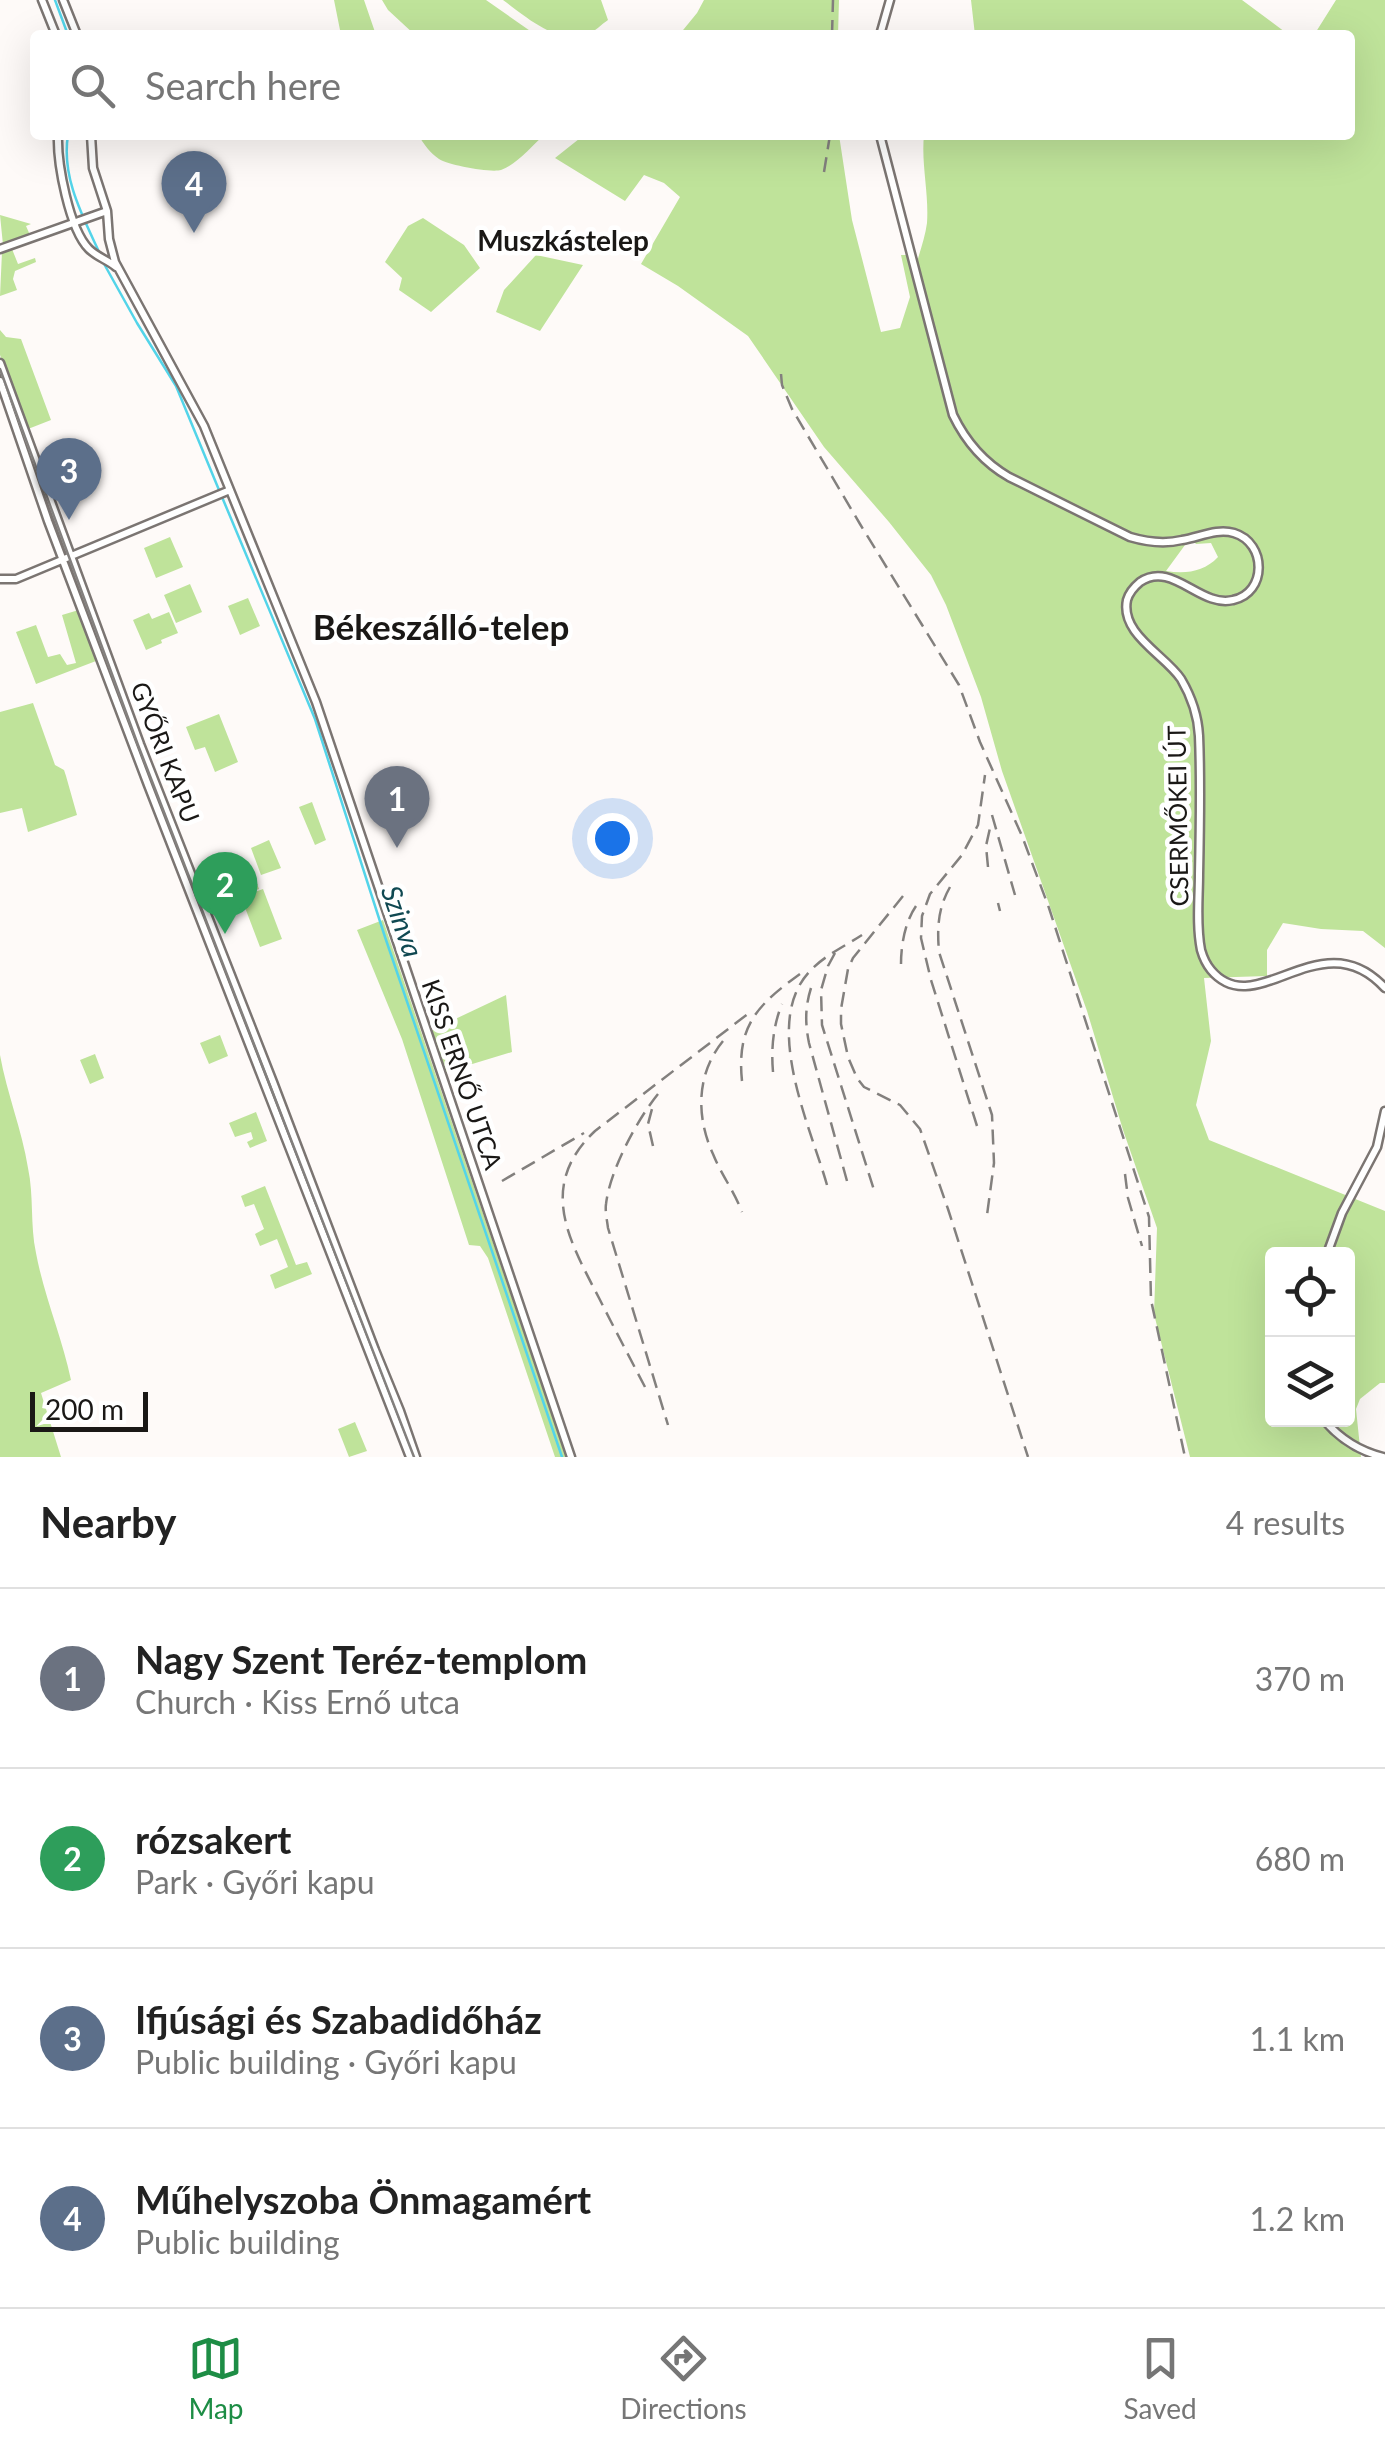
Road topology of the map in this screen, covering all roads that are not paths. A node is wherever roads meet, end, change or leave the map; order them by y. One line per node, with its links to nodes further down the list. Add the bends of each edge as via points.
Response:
1 (42, 0): 4 (street)
2 (63, 0): 5 (street)
3 (890, 0): 6 (street)
4 (54, 30)
5 (75, 30)
6 (881, 30)
7 (58, 140): 11 (street, via 59,168)
8 (92, 140): 10 (street, KISS ERNŐ UTCA)
9 (881, 140): 21 (street, CSERMŐKEI ÚT, via 953,415 977,453 1010,477 1130,537 1174,542 1224,531 1246,538 1257,554 1256,582 1237,599 1219,601 1157,576 1138,584 1126,605 1130,625 1170,664 1195,713 1199,924 1207,964 1227,982 1248,986 1345,962)
10 (107, 211): 11 (street); 13 (street, KISS ERNŐ UTCA)
11 (81, 220): 12 (street); 13 (street, KISS ERNŐ UTCA, via 91,250)
12 (0, 249)
13 (117, 268): 16 (street, KISS ERNŐ UTCA, via 204,426)
14 (0, 364): 17 (street, GYŐRI KAPU)
15 (0, 380): 17 (street, GYŐRI KAPU)
16 (228, 491): 17 (street); 27 (street, KISS ERNŐ UTCA, via 332,744)
17 (67, 557): 18 (street); 19 (street, GYŐRI KAPU); 24 (street, GYŐRI KAPU)
18 (45, 567): 19 (street); 20 (street)
19 (69, 574): 24 (street, GYŐRI KAPU)
20 (0, 579)
21 (1385, 988)
22 (1385, 1111): 23 (street, via 1377,1147)
23 (1330, 1247)
24 (383, 1379): 26 (street)
25 (1332, 1427): 28 (street, via 1352,1445)
26 (413, 1457)
27 (571, 1457)
28 (1383, 1457)

